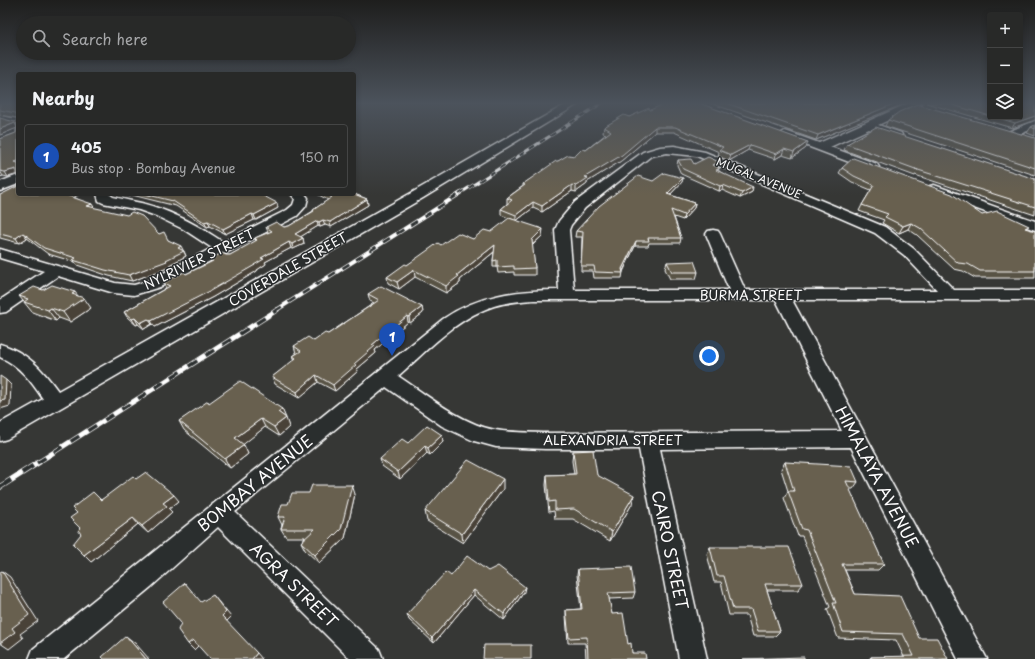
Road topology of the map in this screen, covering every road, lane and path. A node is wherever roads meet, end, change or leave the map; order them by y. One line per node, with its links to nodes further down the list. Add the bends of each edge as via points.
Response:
1 (522, 134): 29 (street, COVERDALE STREET)
2 (784, 134): 8 (street)
3 (850, 134): 8 (street)
4 (892, 134): 6 (street)
5 (1013, 134): 7 (street)
6 (905, 138)
7 (1029, 139)
8 (820, 147): 9 (street)
9 (886, 171)
10 (16, 180): 12 (street)
11 (923, 185): 15 (street)
12 (0, 187)
13 (105, 196): 17 (street, via 108,200 150,209)
14 (300, 196): 17 (street, NYLRIVIER STREET, via 302,202 295,212)
15 (1035, 226)
16 (713, 234): 21 (street)
17 (222, 248): 19 (street, NYLRIVIER STREET, via 154,284 134,290 114,288)
18 (0, 253): 19 (street, NYLRIVIER STREET)
19 (55, 270): 25 (street)
20 (567, 295): 21 (street, BURMA STREET); 23 (street, MUGAL AVENUE, via 562,230 567,220 580,205 647,154 660,150 701,154 880,230 915,257); 26 (street, BURMA STREET, via 510,297 485,303)
21 (739, 295): 22 (street, BURMA STREET)
22 (781, 295): 23 (street, BURMA STREET); 31 (street, HIMALAYA AVENUE)
23 (950, 295): 24 (street, BURMA STREET)
24 (1035, 295)
25 (0, 308)
26 (470, 310): 28 (street, BOMBAY AVENUE, via 449,323)
27 (0, 350): 29 (street, via 25,363)
28 (385, 378): 32 (street, ALEXANDRIA STREET, via 467,429 496,439); 33 (street, BOMBAY AVENUE)
29 (54, 401): 30 (street, COVERDALE STREET)
30 (0, 433)
31 (858, 439): 32 (street, ALEXANDRIA STREET); 37 (street, HIMALAYA AVENUE)
32 (648, 440): 36 (street, CAIRO STREET)
33 (219, 512): 34 (street, BOMBAY AVENUE); 35 (street, AGRA STREET)
34 (43, 659)
35 (369, 659)
36 (693, 659)
37 (973, 659)

